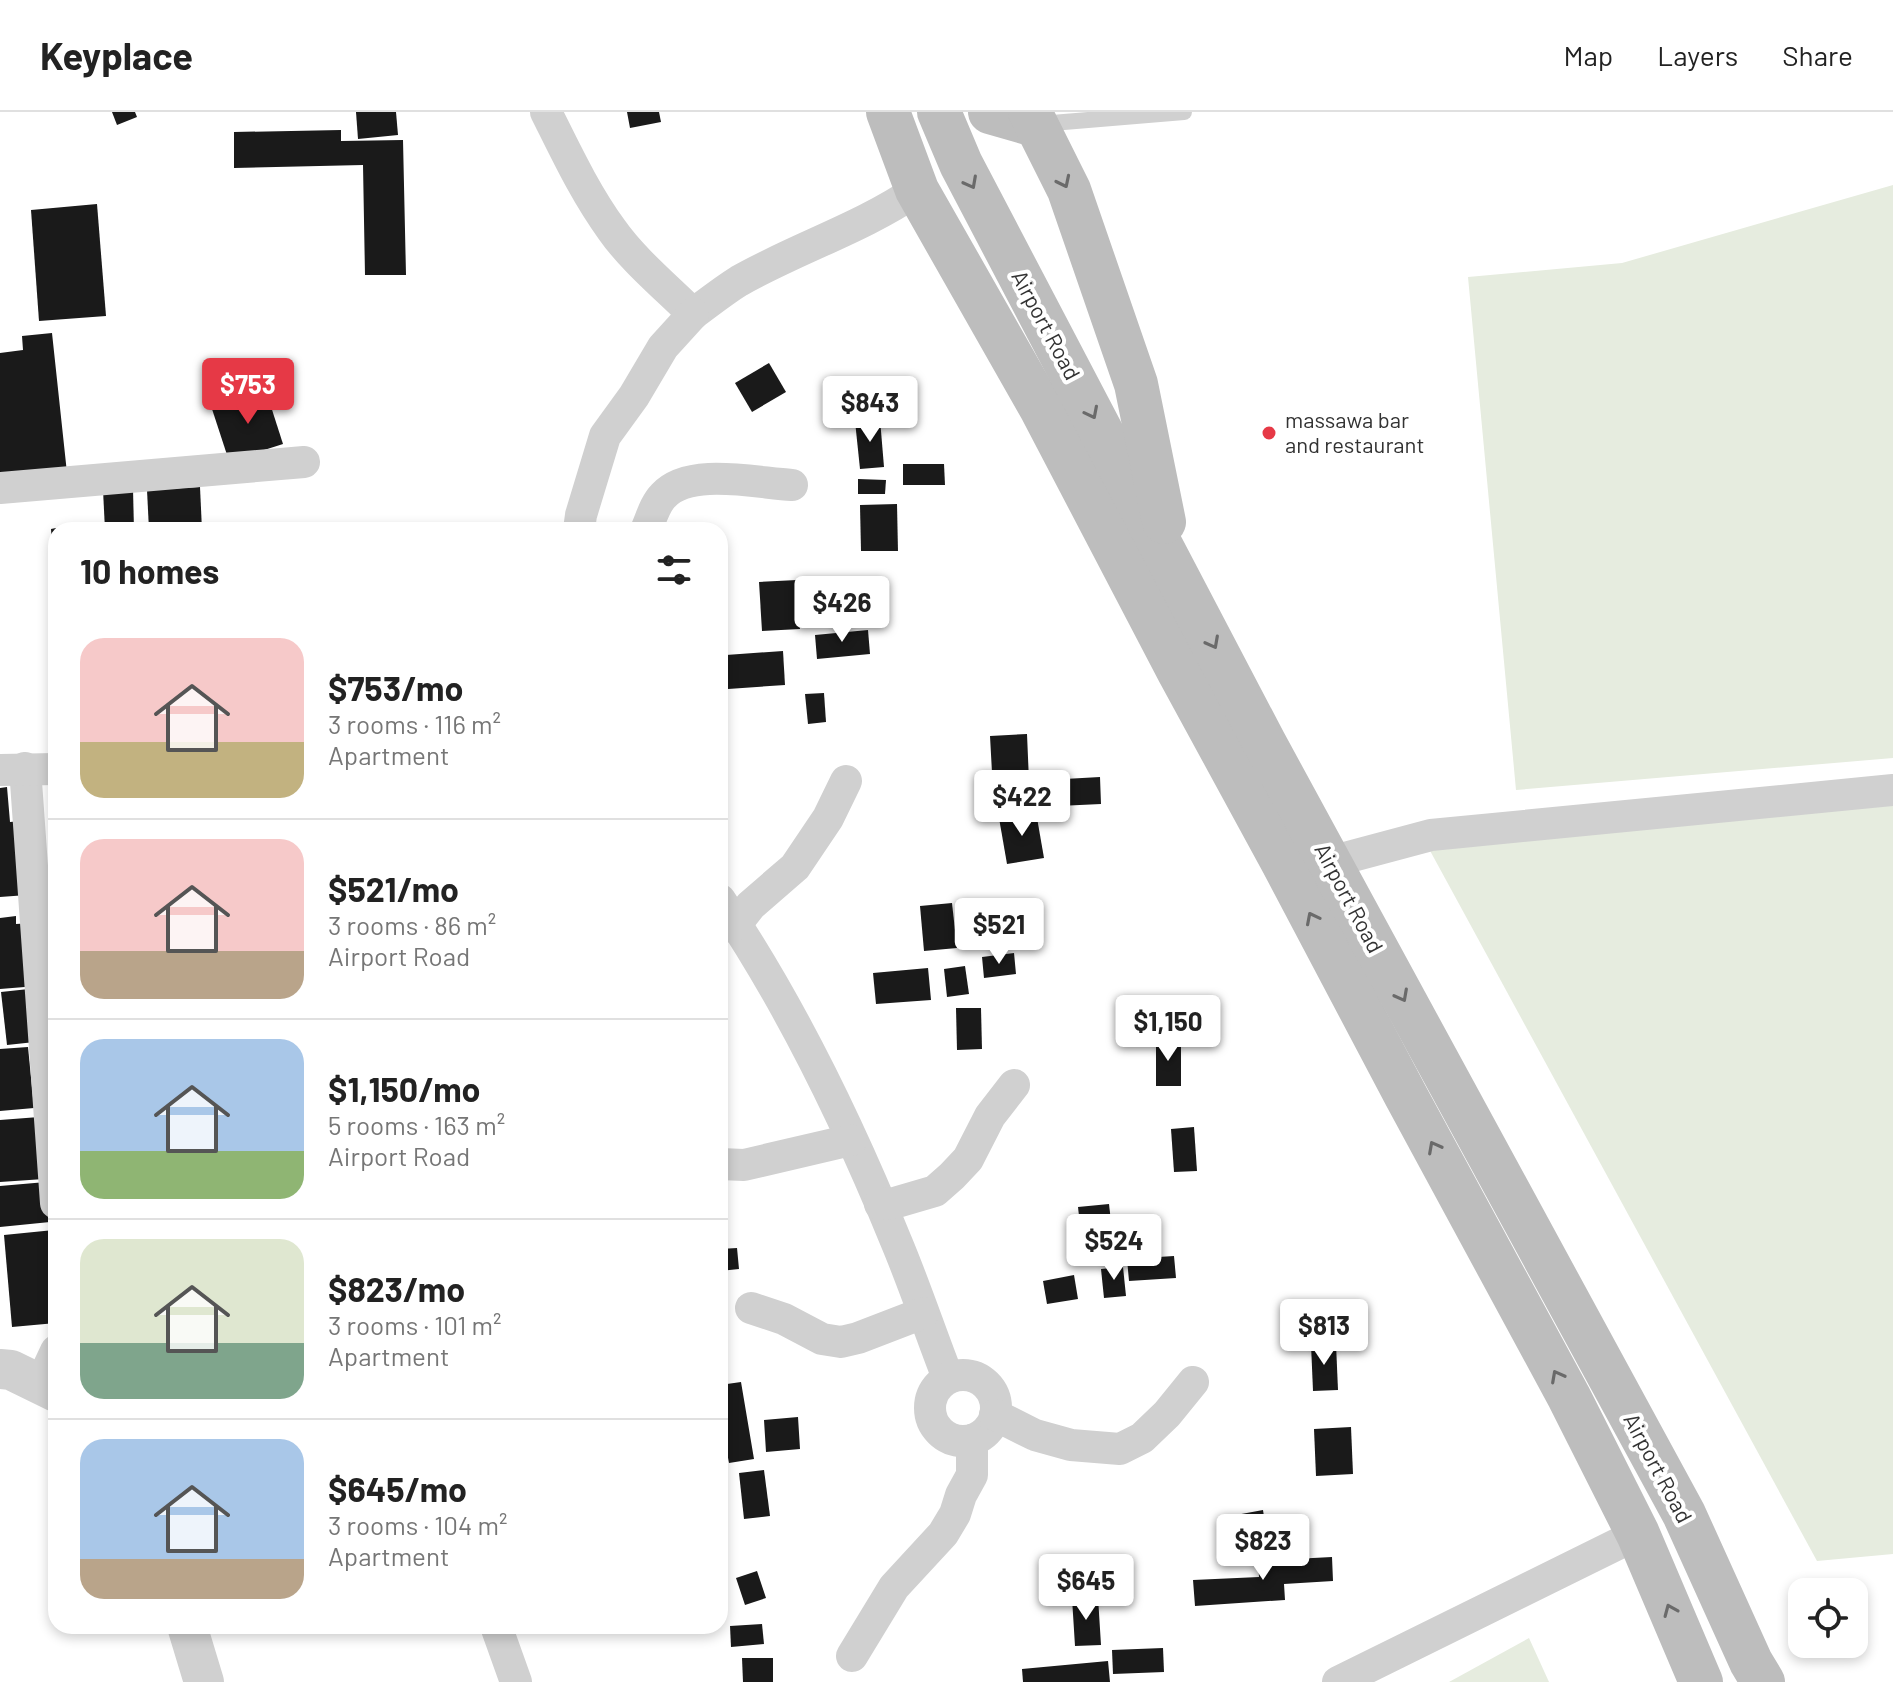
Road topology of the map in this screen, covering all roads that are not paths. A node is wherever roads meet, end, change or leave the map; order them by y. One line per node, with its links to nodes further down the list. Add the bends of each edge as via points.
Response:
1 (546, 112): 8 (street, via 613,232)
2 (888, 112): 7 (main road, Airport Road)
3 (939, 112): 14 (main road, Airport Road, one-way to 14)
4 (990, 112): 6 (main road)
5 (1184, 112): 6 (lane, via 1089,122)
6 (1032, 118): 14 (main road, one-way to 14, via 1069,190 1136,384)
7 (917, 190): 8 (street, via 738,282); 34 (main road, Airport Road, one-way to 7, via 1042,410)
8 (693, 314): 12 (street, via 663,347 605,436)
9 (304, 462): 11 (street)
10 (792, 485): 13 (street, via 694,479 661,498)
11 (0, 488)
12 (580, 522)
13 (650, 522)
14 (1173, 572): 18 (main road, Airport Road, one-way to 18)
15 (27, 769): 21 (street)
16 (846, 781): 19 (street, via 795,867 751,905)
17 (1893, 790): 18 (street, via 1431,835)
18 (1330, 862): 42 (main road, Airport Road, one-way to 42, via 1684,1514)
19 (728, 916)
20 (728, 922): 23 (street, via 818,1068)
21 (48, 1083)
22 (1014, 1085): 25 (street, via 952,1176 935,1191)
23 (851, 1140): 24 (street); 25 (street)
24 (728, 1164)
25 (880, 1204): 27 (street)
26 (751, 1308): 27 (street, via 841,1342)
27 (923, 1313): 30 (street)
28 (0, 1369): 29 (street)
29 (48, 1375)
30 (948, 1378): 32 (street, via 979,1378 993,1394); 33 (street, via 932,1396 932,1420 949,1438)
31 (1193, 1382): 32 (street, via 1142,1438 1120,1449 1059,1442)
32 (995, 1415): 33 (street, via 987,1430)
33 (972, 1440): 37 (street, via 972,1475 955,1514 894,1587)
34 (1638, 1534): 40 (street); 41 (main road, Airport Road, one-way to 34)
35 (189, 1634): 38 (street)
36 (499, 1634): 39 (street)
37 (852, 1656)
38 (204, 1682)
39 (516, 1682)
40 (1338, 1682)
41 (1701, 1682)
42 (1763, 1682)

